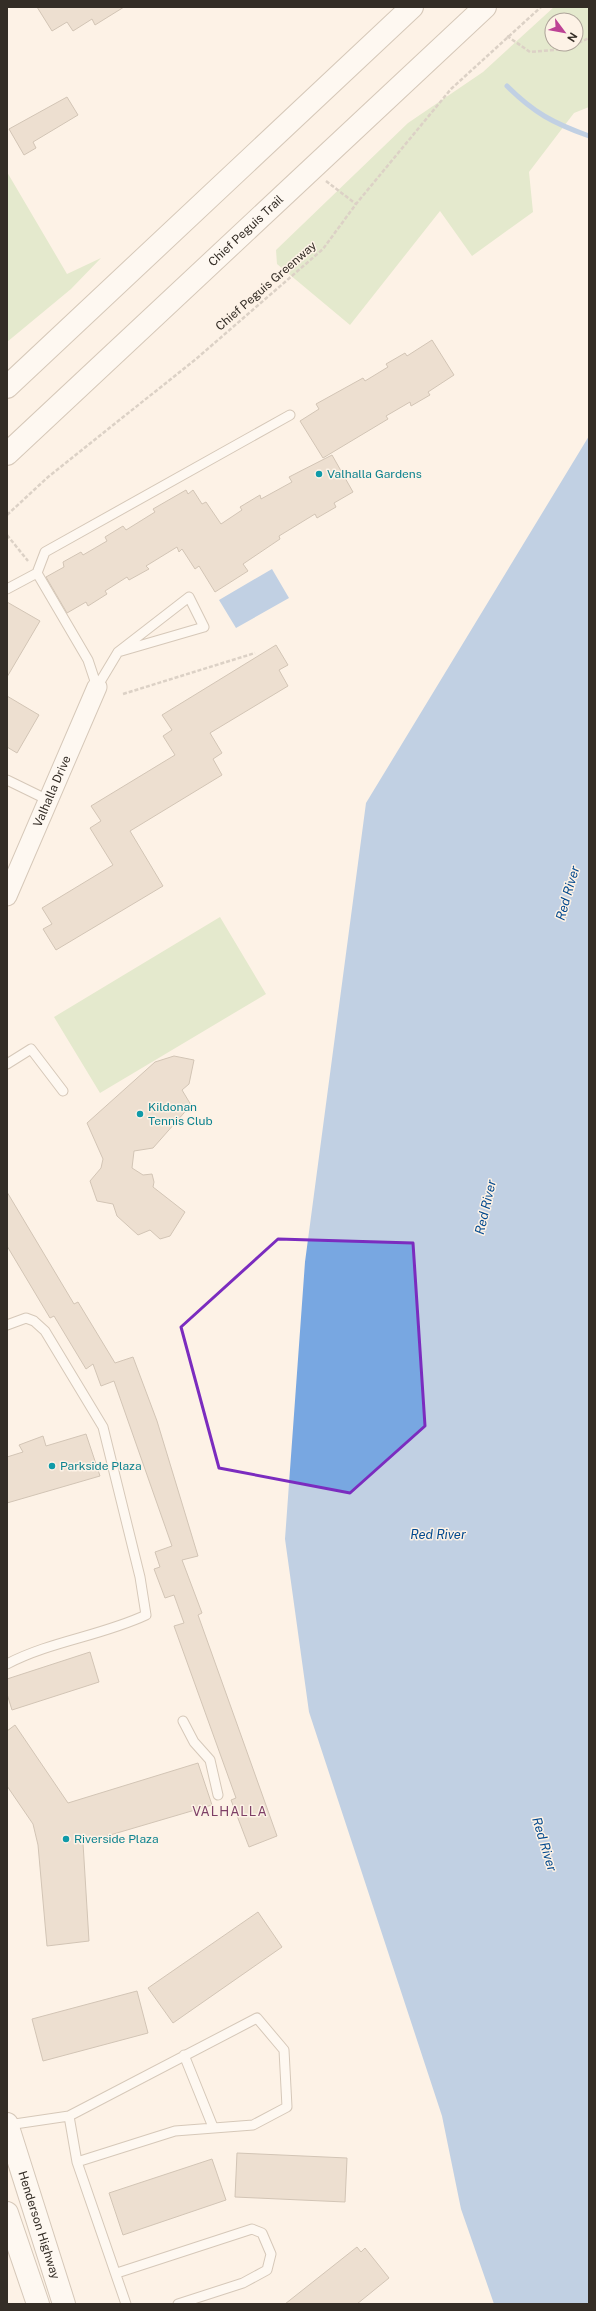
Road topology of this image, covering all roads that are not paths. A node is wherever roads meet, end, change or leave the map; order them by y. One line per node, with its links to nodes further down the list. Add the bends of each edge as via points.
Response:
1 (412, 7): 3 (main road)
2 (485, 7): 5 (main road, Chief Peguis Trail)
3 (7, 387)
4 (290, 415): 6 (lane, via 45,552)
5 (7, 454)
6 (37, 573): 7 (lane); 9 (lane, via 88,660)
7 (7, 589)
8 (118, 652): 8 (lane, via 189,597 204,627); 9 (lane)
9 (96, 687): 11 (street, Valhalla Drive)
10 (7, 780): 11 (lane)
11 (48, 800): 12 (street, Valhalla Drive)
12 (7, 896)
13 (7, 1064): 14 (lane, via 31,1050)
14 (63, 1091)
15 (7, 1325): 16 (lane, via 26,1318 34,1321 45,1331 103,1426 140,1577 146,1615 120,1627 25,1655)
16 (7, 1664)
17 (183, 1721): 18 (lane, via 194,1742 210,1760)
18 (218, 1794)
19 (184, 2055): 20 (lane); 22 (lane); 22 (lane, via 257,2018 284,2050 287,2107 253,2125)
20 (69, 2116): 21 (lane); 23 (lane)
21 (7, 2125): 27 (main road, Henderson Highway)
22 (213, 2127): 23 (lane, via 176,2131)
23 (77, 2162): 25 (lane)
24 (7, 2213): 26 (main road)
25 (117, 2273): 28 (lane); 29 (lane, via 252,2229 262,2233 271,2254 267,2270 243,2284)
26 (38, 2304)
27 (64, 2304)
28 (126, 2304)
29 (178, 2304)

